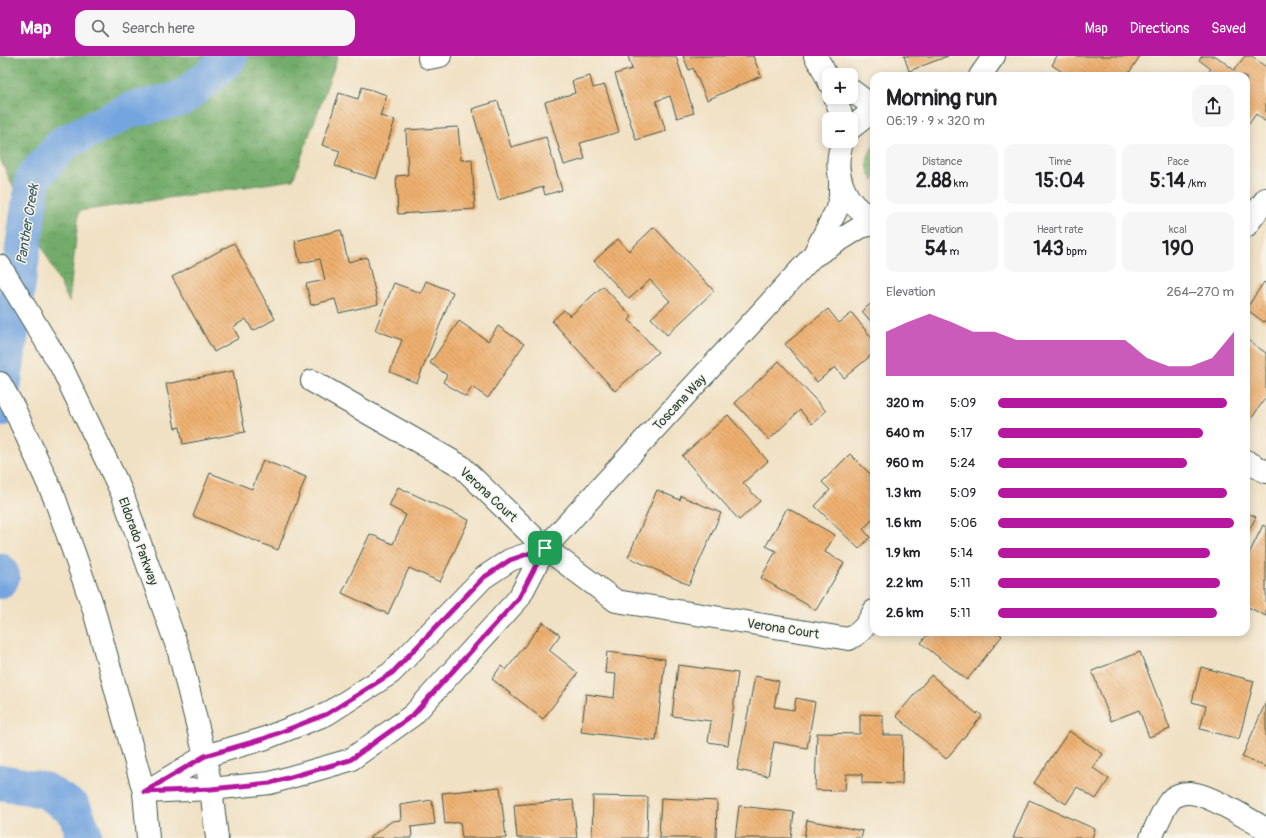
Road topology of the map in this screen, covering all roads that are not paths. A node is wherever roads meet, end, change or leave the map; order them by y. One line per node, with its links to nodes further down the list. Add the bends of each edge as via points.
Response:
1 (994, 56): 2 (street)
2 (983, 72)
3 (858, 95): 4 (street)
4 (870, 103)
5 (870, 113): 6 (street)
6 (858, 123)
7 (840, 148): 8 (street, Toscana Way, via 838,170)
8 (840, 181): 10 (street, via 850,201); 13 (street, Toscana Way, via 840,198 836,211)
9 (1266, 199): 11 (street)
10 (870, 217)
11 (1250, 221)
12 (870, 225): 13 (street, Toscana Way, via 861,227)
13 (813, 256): 19 (street, Toscana Way)
14 (0, 266): 21 (street, Eldorado Parkway, via 61,366 122,493 178,652)
15 (312, 381): 19 (street, Verona Court, via 461,466)
16 (0, 383): 23 (street, via 55,499 93,606)
17 (1250, 463): 18 (street)
18 (1266, 472)
19 (545, 548): 20 (street, Verona Court, via 616,601 850,639 867,626); 21 (street, Toscana Way, via 510,560 483,578 392,673 327,714 263,739); 22 (street, Toscana Way, via 519,598 413,715 350,760 270,783)
20 (870, 620)
21 (205, 756): 22 (street, Eldorado Parkway); 23 (street, Toscana Way)
22 (211, 789): 23 (street, Toscana Way); 26 (street, Eldorado Parkway)
23 (144, 792): 25 (street)
24 (1266, 829): 27 (street, via 1199,794 1188,793 1179,794 1169,801)
25 (148, 838)
26 (217, 838)
27 (1152, 838)

